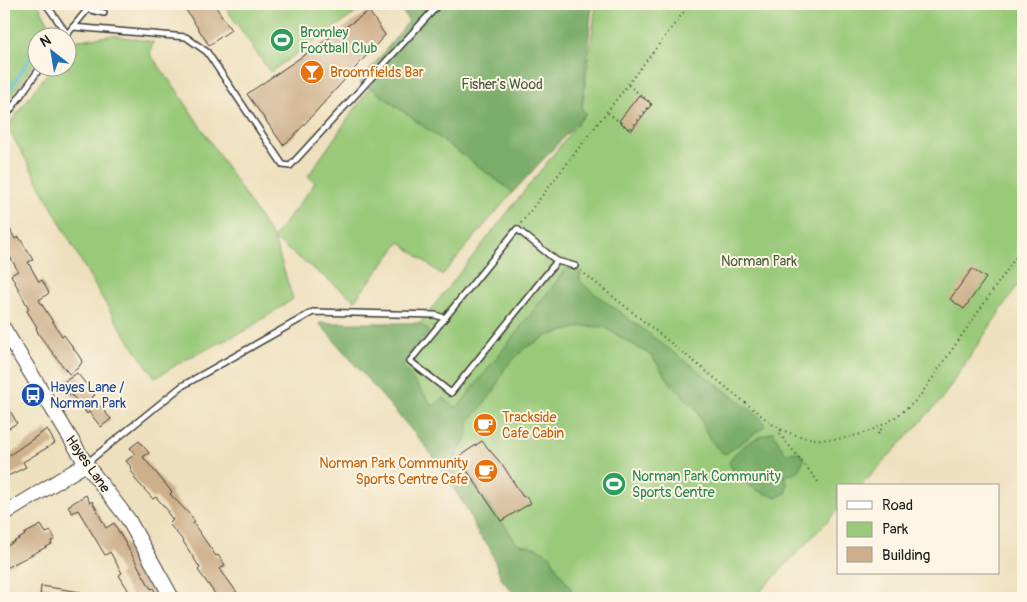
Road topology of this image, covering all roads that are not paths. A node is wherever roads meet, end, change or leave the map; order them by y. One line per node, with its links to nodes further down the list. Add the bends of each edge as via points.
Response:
1 (46, 4): 7 (lane)
2 (92, 4): 4 (lane)
3 (438, 4): 6 (lane, via 290,166 283,165 207,52 186,37)
4 (87, 9): 5 (lane); 6 (lane)
5 (104, 13)
6 (73, 27)
7 (60, 28)
8 (33, 78): 9 (lane)
9 (4, 119)
10 (557, 262): 11 (lane); 12 (lane, via 517,229); 12 (lane, via 451,393 410,361)
11 (575, 266)
12 (445, 318): 14 (lane, via 435,315 313,312 182,386)
13 (4, 329): 14 (main road, Hayes Lane)
14 (86, 464): 15 (main road); 16 (main road, Hayes Lane, via 128,519)
15 (4, 514)
16 (172, 598)

